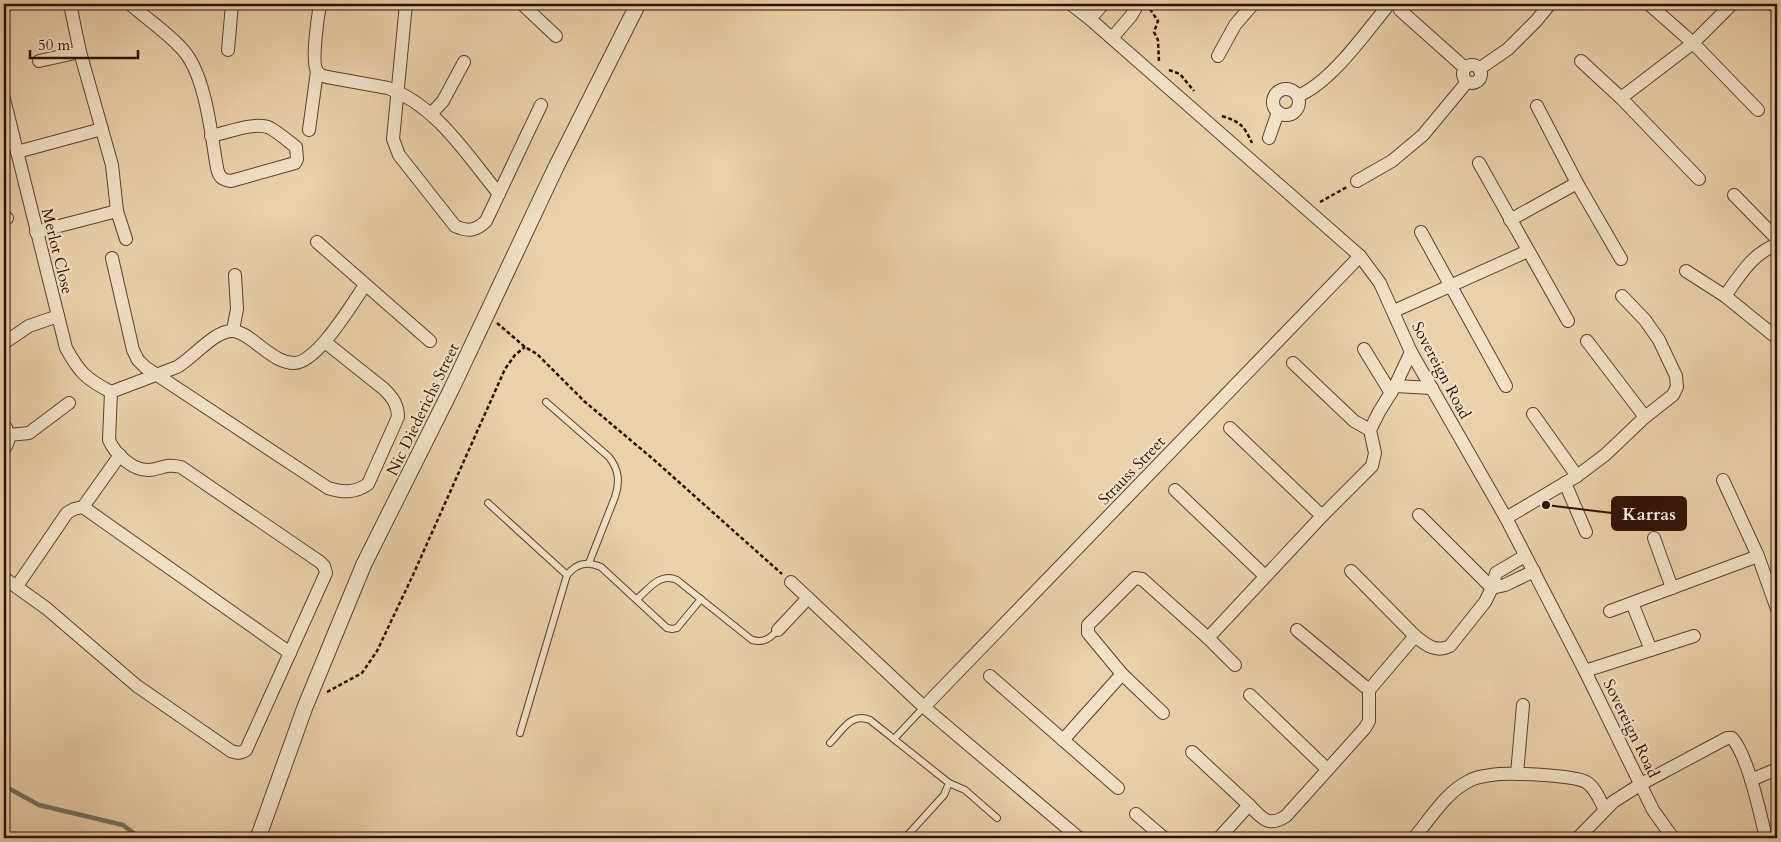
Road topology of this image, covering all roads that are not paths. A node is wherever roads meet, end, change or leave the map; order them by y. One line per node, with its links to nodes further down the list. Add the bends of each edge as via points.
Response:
1 (70, 4): 24 (street)
2 (130, 4): 45 (street, via 182,49 195,68)
3 (232, 4): 23 (street)
4 (320, 4): 31 (street, via 314,59)
5 (406, 4): 33 (street)
6 (522, 4): 20 (street)
7 (638, 4): 159 (street, Nic Diederichs Street, via 364,564 305,707)
8 (1104, 4): 19 (street)
9 (1138, 4): 21 (street)
10 (1253, 4): 25 (street)
11 (1550, 4): 30 (street, via 1508,49)
12 (1732, 4): 22 (street)
13 (1773, 4): 18 (street)
14 (1072, 5): 19 (street, Sovereign Road)
15 (1386, 6): 17 (street, via 1393,12); 34 (street, via 1350,52 1316,87)
16 (1651, 6): 22 (street)
17 (1401, 7): 29 (street)
18 (1777, 8)
19 (1090, 20): 21 (street, Sovereign Road)
20 (556, 36)
21 (1112, 38): 63 (street, Sovereign Road)
22 (1692, 43): 35 (street); 39 (street)
23 (228, 50)
24 (80, 52): 26 (street); 42 (street)
25 (1218, 56)
26 (39, 61)
27 (1581, 61): 35 (street)
28 (464, 62): 41 (street, via 443,101)
29 (1465, 68): 30 (street, via 1473,65); 32 (street, via 1463,75)
30 (1479, 70): 32 (street, via 1478,81)
31 (317, 72): 33 (street, via 327,77); 43 (street)
32 (1467, 82): 50 (street, via 1423,136 1392,161)
33 (398, 91): 41 (street); 52 (street, via 395,148 455,226 463,230 480,227)
34 (1298, 96): 40 (street, via 1299,106 1292,114); 40 (street, via 1290,90 1280,90 1273,103)
35 (1621, 98): 49 (street)
36 (4, 99): 44 (street, Merlot Close)
37 (541, 105): 52 (street)
38 (1538, 106): 51 (street)
39 (1758, 110)
40 (1278, 112): 46 (street)
41 (432, 113): 52 (street)
42 (102, 129): 47 (street); 54 (street, via 112,165)
43 (310, 130)
44 (8, 133): 47 (street, Merlot Close)
45 (211, 136): 45 (street, via 217,168 223,180 231,181 295,163 297,159 296,148 264,126)
46 (1270, 138)
47 (17, 152): 56 (street, Merlot Close)
48 (1479, 163): 55 (street)
49 (1699, 179)
50 (1358, 181)
51 (1577, 183): 55 (street); 65 (street)
52 (499, 194)
53 (1734, 195): 59 (street)
54 (117, 211): 56 (street); 58 (street)
55 (1510, 220): 62 (street)
56 (36, 232): 73 (street, Merlot Close)
57 (1421, 232): 69 (street)
58 (126, 239)
59 (1777, 239)
60 (317, 242): 68 (street)
61 (1777, 245): 71 (street, via 1759,254)
62 (1528, 251): 69 (street); 74 (street)
63 (1360, 256): 72 (street, Sovereign Road, via 1380,283); 141 (street, Strauss Street)
64 (112, 258): 84 (street, via 133,350 138,360)
65 (1621, 259)
66 (1686, 271): 71 (street)
67 (235, 275): 75 (street, via 238,309)
68 (365, 285): 77 (street); 78 (street)
69 (1451, 285): 72 (street); 85 (street)
70 (1622, 296): 92 (street, via 1659,340 1676,376 1677,387 1673,395)
71 (1725, 296): 76 (street)
72 (1394, 311): 82 (street, Sovereign Road)
73 (58, 316): 80 (street, via 29,326); 88 (street, Merlot Close, via 66,348 82,374)
74 (1568, 322)
75 (234, 330): 78 (street, via 275,358 294,363 302,362); 84 (street, via 220,334 187,361)
76 (1777, 338)
77 (430, 341)
78 (325, 342): 84 (street, via 389,393 398,409 398,417 368,484 351,492 328,488)
79 (1587, 342): 92 (street)
80 (4, 343)
81 (1364, 349): 87 (street)
82 (1411, 352): 86 (street, Sovereign Road); 87 (street)
83 (1293, 363): 95 (street, via 1354,421)
84 (156, 375): 88 (street)
85 (1506, 386)
86 (1432, 388): 87 (street); 106 (street, Sovereign Road)
87 (1393, 389): 95 (street)
88 (110, 392): 97 (street, via 109,440)
89 (546, 402): 111 (lane, via 610,457 616,466 618,486 615,497)
90 (69, 403): 94 (street, via 29,433)
91 (1533, 414): 98 (street)
92 (1645, 417): 98 (street)
93 (1230, 428): 105 (street)
94 (6, 430): 96 (street, via 8,440)
95 (1370, 430): 105 (street, via 1375,453 1372,466)
96 (4, 449)
97 (120, 455): 103 (street); 133 (street, via 137,468 146,470 170,465 180,467 324,566 326,573)
98 (1577, 476): 100 (street)
99 (1723, 480): 110 (street)
100 (1565, 483): 106 (street); 107 (street)
101 (1175, 490): 115 (street)
102 (488, 503): 114 (lane)
103 (83, 507): 118 (street, via 67,513); 133 (street)
104 (1419, 515): 119 (street)
105 (1322, 516): 115 (street)
106 (1506, 518): 109 (street, Sovereign Road)
107 (1586, 532)
108 (1654, 538): 120 (street)
109 (1526, 556): 113 (street, Sovereign Road); 119 (street, via 1498,571)
110 (1758, 556): 120 (street); 125 (street)
111 (589, 563): 114 (lane, via 578,565); 122 (lane, via 601,568)
112 (1351, 571): 129 (street)
113 (1534, 571): 119 (street); 135 (street, Sovereign Road)
114 (567, 575): 143 (lane)
115 (1265, 576): 131 (street)
116 (4, 578): 118 (street)
117 (791, 582): 121 (street)
118 (17, 586): 133 (street, via 137,686 237,753 246,750)
119 (1492, 588): 129 (street, via 1485,602 1450,646 1433,648)
120 (1672, 588): 124 (street)
121 (808, 598): 127 (street); 141 (street)
122 (637, 599): 123 (lane, via 658,580 670,577); 123 (lane, via 672,629 677,628)
123 (701, 599): 127 (lane, via 752,640 764,642)
124 (1632, 603): 126 (street); 132 (street)
125 (1777, 609)
126 (1610, 611)
127 (778, 630)
128 (1297, 630): 138 (street)
129 (1415, 636): 138 (street)
130 (1694, 636): 132 (street)
131 (1208, 638): 134 (street); 136 (street, via 1142,579 1135,578 1088,626 1088,633)
132 (1651, 650): 135 (street)
133 (290, 653)
134 (1235, 665)
135 (1585, 671): 153 (street, Sovereign Road)
136 (1122, 674): 142 (street); 145 (street)
137 (990, 676): 145 (street)
138 (1369, 690): 148 (street, via 1369,721)
139 (1250, 695): 148 (street)
140 (1523, 705): 150 (street)
141 (924, 707): 144 (lane); 161 (street)
142 (1163, 713)
143 (520, 733)
144 (894, 739): 146 (lane, via 870,720 858,717); 152 (lane)
145 (1063, 740): 154 (street)
146 (830, 743)
147 (1192, 752): 155 (street)
148 (1327, 769): 155 (street, via 1277,822 1261,818)
149 (1777, 769): 151 (street)
150 (1517, 774): 156 (street, via 1574,778 1586,782); 164 (street, via 1492,774 1470,780 1454,790)
151 (1751, 780): 153 (street, via 1738,744 1727,738); 167 (street)
152 (949, 782): 158 (lane, via 965,790); 160 (lane, via 944,795)
153 (1641, 784): 156 (street); 166 (street, Sovereign Road, via 1653,810)
154 (1118, 788)
155 (1250, 804): 163 (street)
156 (1605, 810): 165 (street)
157 (1136, 814): 162 (street)
158 (997, 818)
159 (258, 838)
160 (905, 838)
161 (1079, 838)
162 (1164, 838)
163 (1219, 838)
164 (1414, 838)
165 (1578, 838)
166 (1673, 838)
167 (1766, 838)

